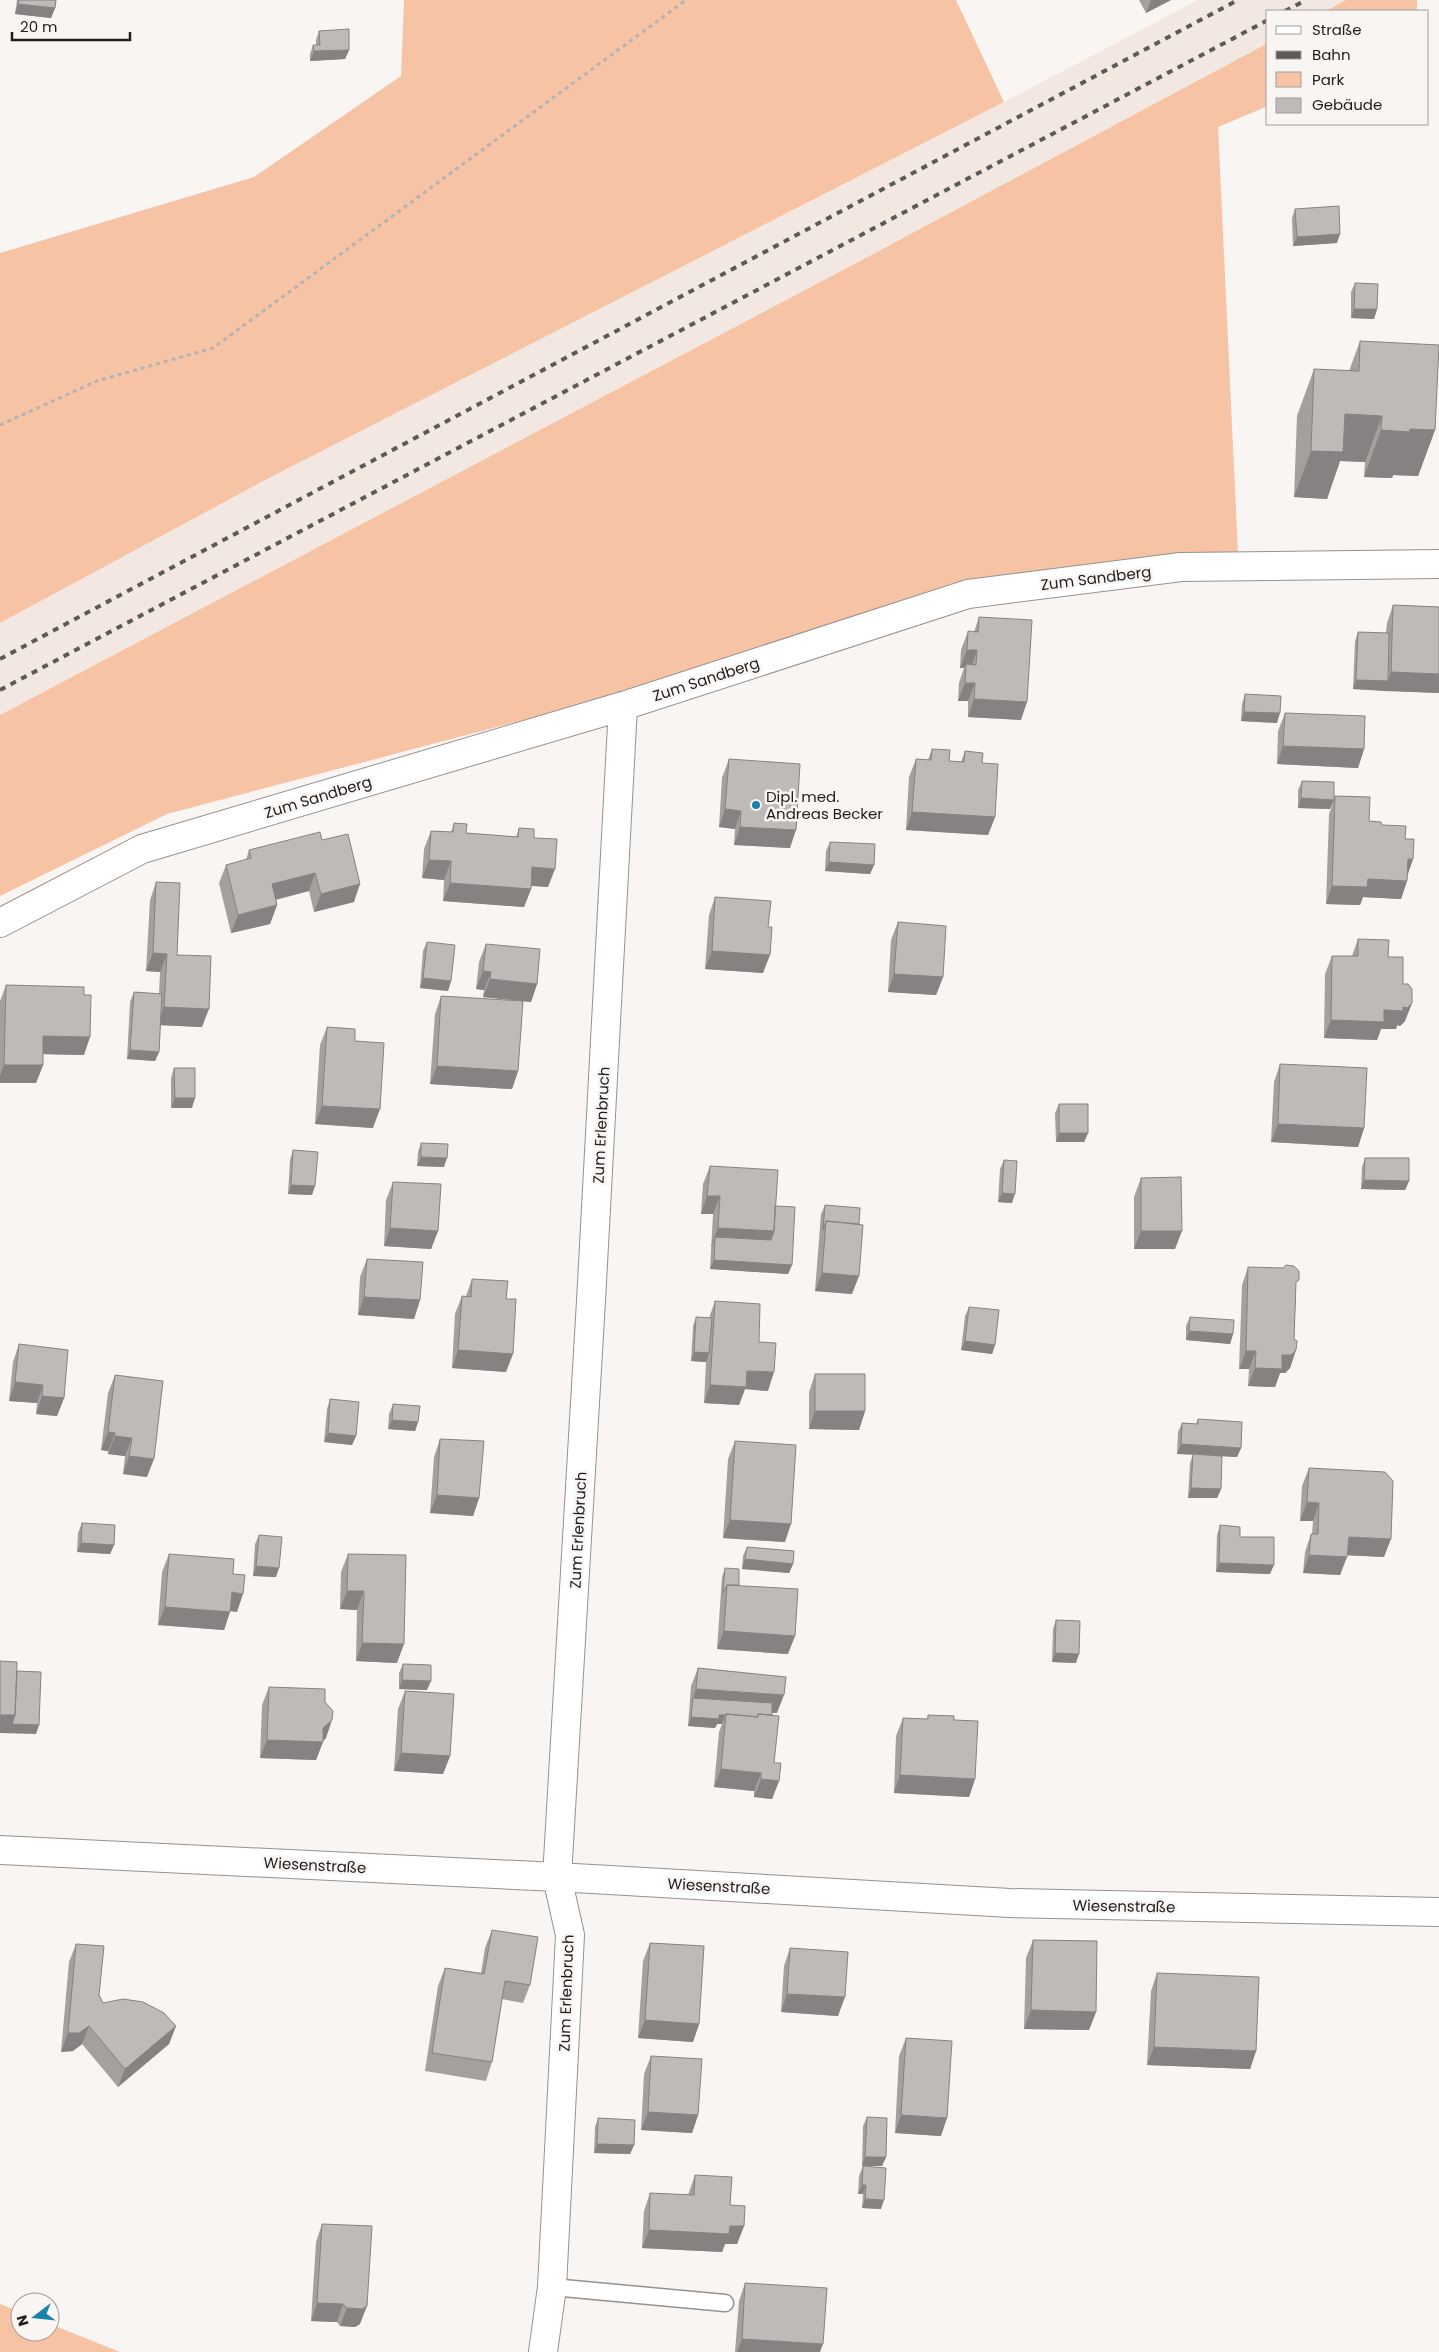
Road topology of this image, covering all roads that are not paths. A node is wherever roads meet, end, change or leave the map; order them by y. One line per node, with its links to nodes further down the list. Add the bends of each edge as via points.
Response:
1 (1439, 561): 2 (street, Zum Sandberg, via 1181,567 968,594)
2 (623, 706): 3 (street, Zum Sandberg, via 142,850); 5 (street, Zum Erlenbruch, via 592,1301)
3 (0, 922)
4 (0, 1850): 5 (street, Wiesenstraße)
5 (557, 1877): 6 (street, Wiesenstraße, via 1010,1903); 7 (street, Zum Erlenbruch, via 570,1935)
6 (1439, 1912)
7 (552, 2287): 8 (lane); 9 (street, Zum Erlenbruch)
8 (725, 2303)
9 (543, 2352)

